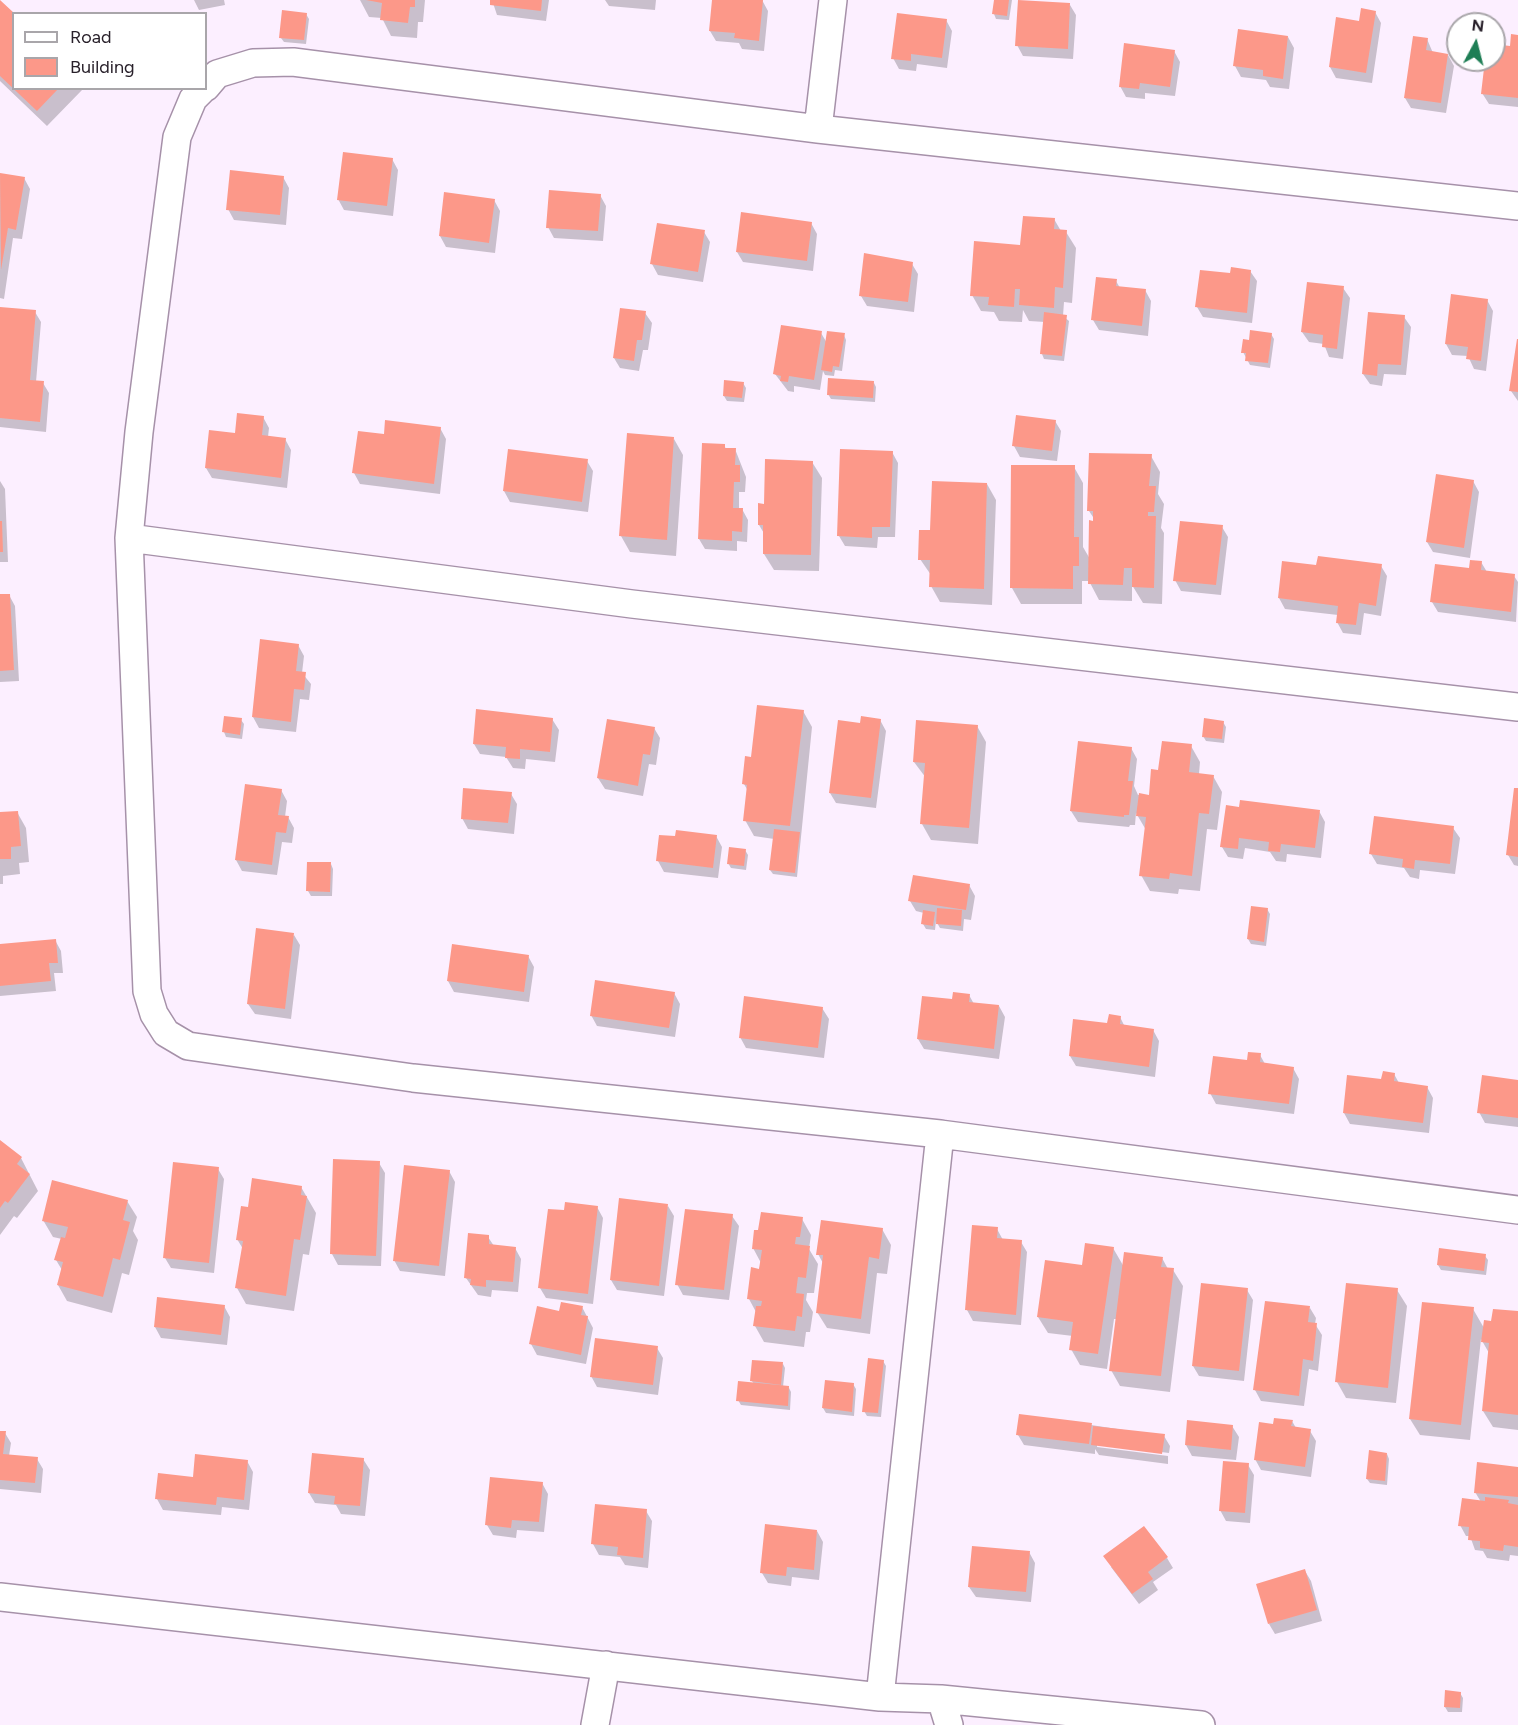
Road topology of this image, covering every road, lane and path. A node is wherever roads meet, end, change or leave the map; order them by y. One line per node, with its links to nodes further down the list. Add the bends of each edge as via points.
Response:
1 (833, 0): 4 (street)
2 (207, 86): 4 (street, via 217,74 253,63 293,62)
3 (203, 90): 6 (street, via 193,99 177,137)
4 (818, 129): 5 (street)
5 (1518, 206)
6 (129, 538): 7 (street, via 644,605); 8 (street, via 147,991 154,1014 166,1033 188,1046 401,1077)
7 (1518, 707)
8 (940, 1134): 9 (street); 12 (street)
9 (1518, 1210)
10 (0, 1597): 11 (street)
11 (606, 1665): 12 (street); 14 (street)
12 (880, 1697): 13 (street)
13 (942, 1699): 15 (street); 16 (street)
14 (595, 1725)
15 (949, 1725)
16 (1201, 1725)

